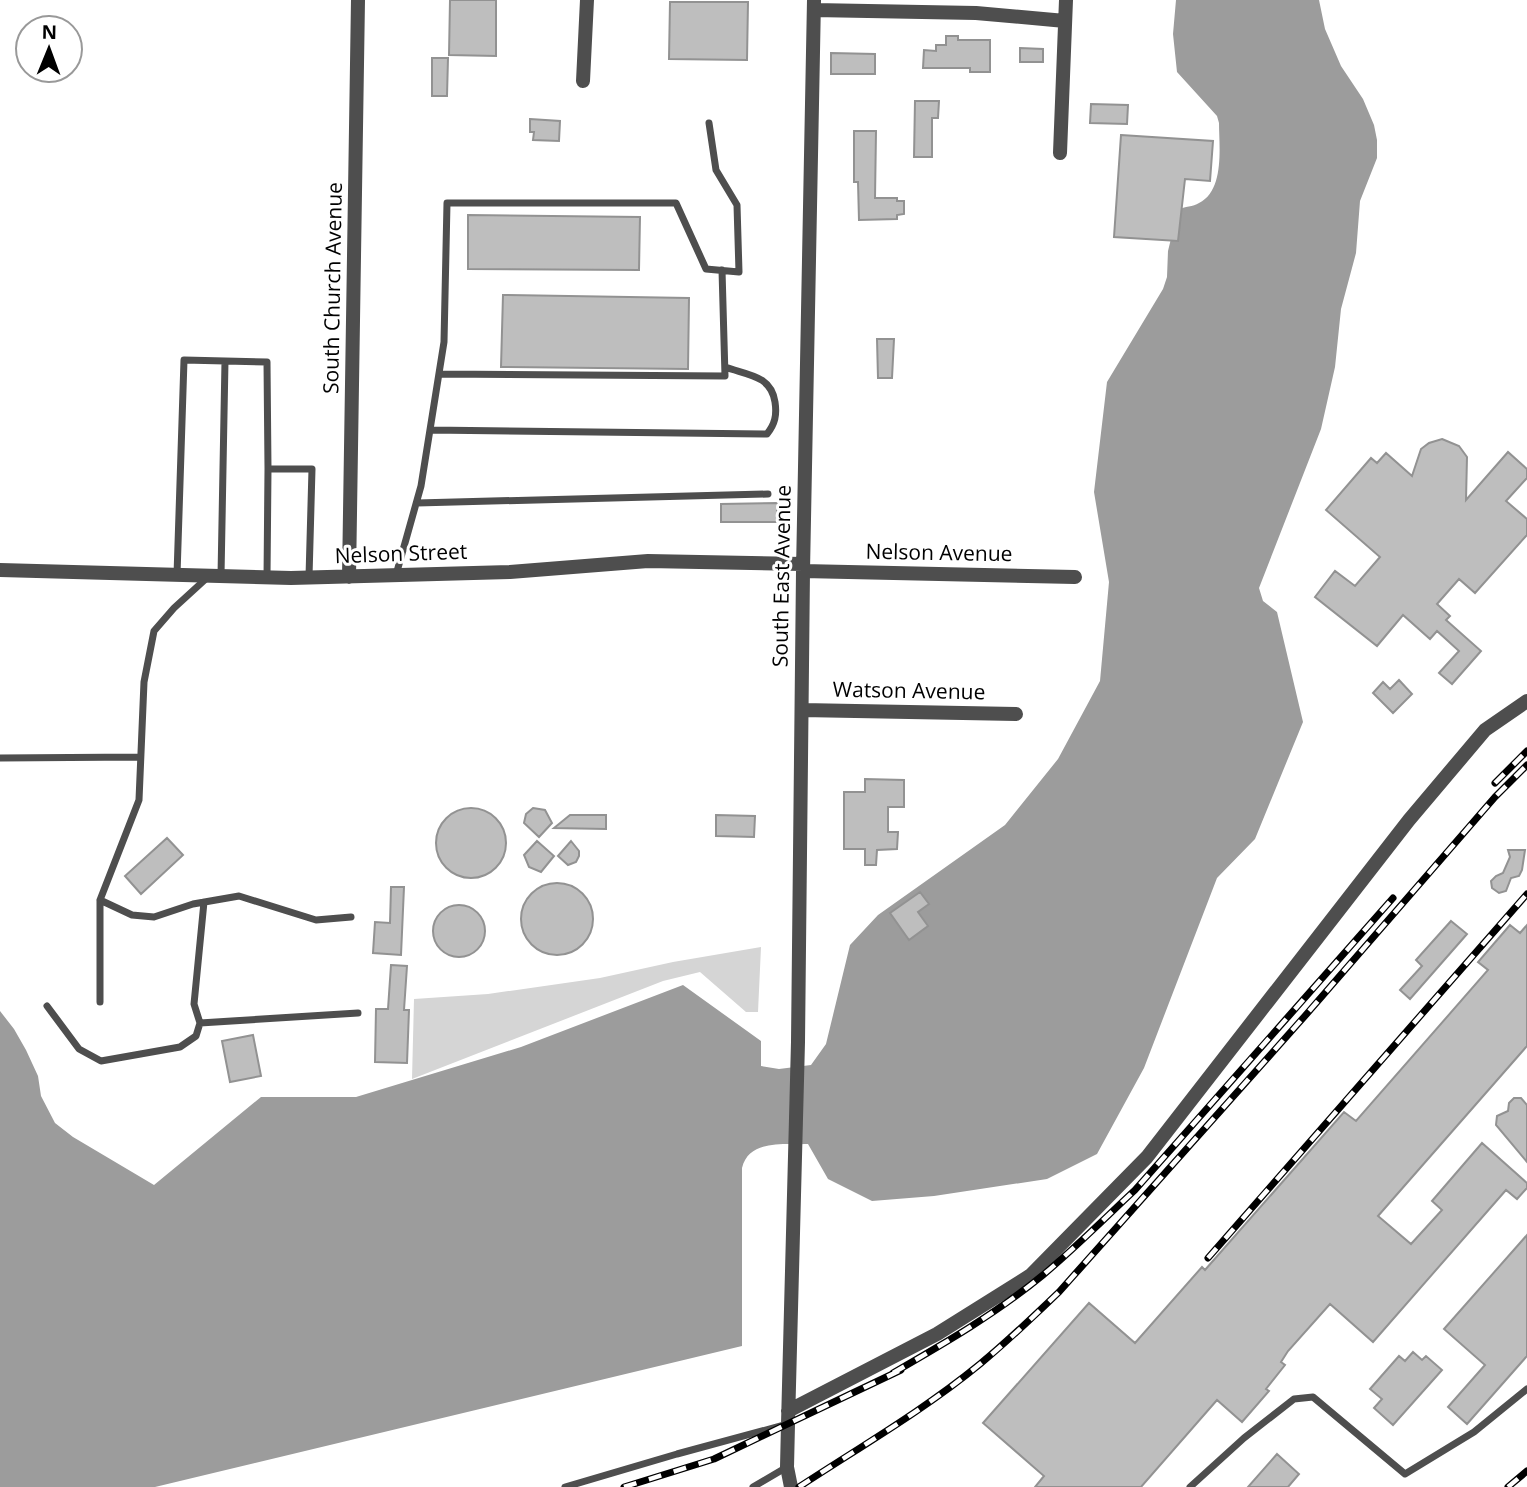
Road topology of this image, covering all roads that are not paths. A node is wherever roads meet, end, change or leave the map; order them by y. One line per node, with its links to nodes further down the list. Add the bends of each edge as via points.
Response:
1 (358, 0): 22 (street, South Church Avenue)
2 (587, 0): 6 (street)
3 (1066, 0): 5 (street)
4 (814, 5): 5 (street); 17 (street, South East Avenue)
5 (1065, 21): 8 (street)
6 (583, 81)
7 (709, 123): 9 (lane, via 716,170 737,205 739,272)
8 (1060, 152)
9 (722, 270): 11 (lane); 12 (lane, via 706,269 676,204 447,203)
10 (225, 361): 14 (lane, via 267,362); 19 (lane, via 184,360); 20 (lane)
11 (725, 367): 12 (lane, via 725,376); 13 (lane, via 765,381 773,391 776,411 767,434)
12 (439, 374): 13 (lane)
13 (430, 430): 16 (lane)
14 (268, 469): 24 (lane); 25 (lane, via 312,469)
15 (768, 494): 16 (lane)
16 (416, 503): 21 (lane)
17 (803, 568): 21 (street, Nelson Street, via 648,561); 23 (street, Nelson Avenue); 27 (street, South East Avenue)
18 (0, 570): 19 (street, Nelson Street)
19 (177, 575): 20 (street, Nelson Street)
20 (215, 576): 24 (street, Nelson Street); 30 (lane, via 174,608 154,631 144,682)
21 (396, 576): 22 (street, Nelson Street)
22 (349, 577): 25 (street, Nelson Street)
23 (1075, 577)
24 (267, 578): 25 (street, Nelson Street)
25 (309, 578)
26 (1527, 701): 39 (street, via 1485,730 1409,820 1147,1157 1031,1275)
27 (802, 710): 28 (street, Watson Avenue); 39 (street, South East Avenue)
28 (1016, 714)
29 (0, 758): 30 (lane)
30 (140, 758): 31 (lane, via 139,800)
31 (100, 900): 32 (lane, via 132,915 154,917); 34 (lane)
32 (204, 902): 33 (lane, via 239,895 316,920); 37 (lane, via 194,1004)
33 (351, 917)
34 (100, 1002)
35 (47, 1006): 37 (lane, via 79,1049 101,1061 180,1047 196,1036)
36 (358, 1013): 37 (lane)
37 (200, 1023)
38 (1527, 1388): 44 (lane, via 1474,1432 1405,1474 1313,1397 1294,1399)
39 (788, 1418): 40 (street, South East Avenue); 41 (lane)
40 (787, 1467): 42 (lane); 43 (street, South East Avenue)
41 (565, 1487)
42 (753, 1487)
43 (791, 1487)
44 (1190, 1487)

